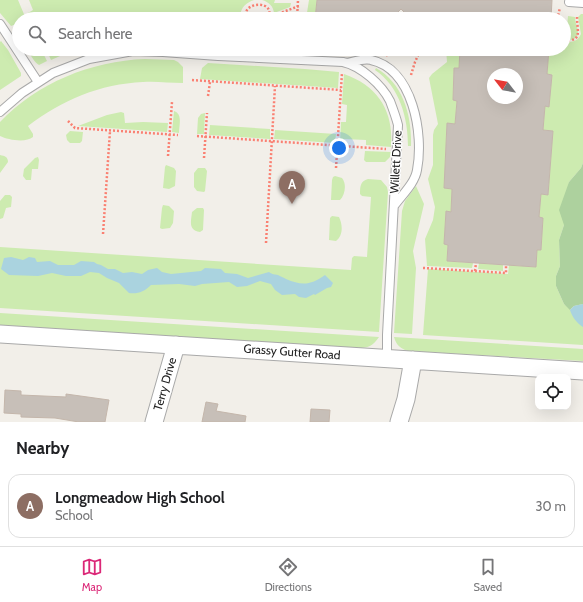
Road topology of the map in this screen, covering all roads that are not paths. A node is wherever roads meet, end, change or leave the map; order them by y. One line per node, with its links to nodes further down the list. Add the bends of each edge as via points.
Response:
1 (569, 2): 2 (lane)
2 (583, 4)
3 (0, 24): 4 (lane)
4 (12, 42)
5 (21, 56): 9 (lane)
6 (105, 56): 9 (lane, Willett Drive, via 89,59 53,73)
7 (218, 56): 8 (lane, Willett Drive)
8 (346, 63): 11 (lane, Willett Drive, via 359,68 375,81 390,101 398,125); 11 (lane, via 369,59 382,64 400,80 411,100 418,122 417,170)
9 (38, 82): 10 (lane, Willett Drive)
10 (0, 112)
11 (394, 207): 14 (lane, Willett Drive)
12 (0, 334): 13 (street, Grassy Gutter Road)
13 (176, 345): 14 (street, Grassy Gutter Road); 17 (street, Terry Drive)
14 (387, 358): 15 (street, Grassy Gutter Road)
15 (413, 360): 16 (street, Grassy Gutter Road); 18 (street)
16 (583, 371)
17 (154, 422)
18 (399, 422)

